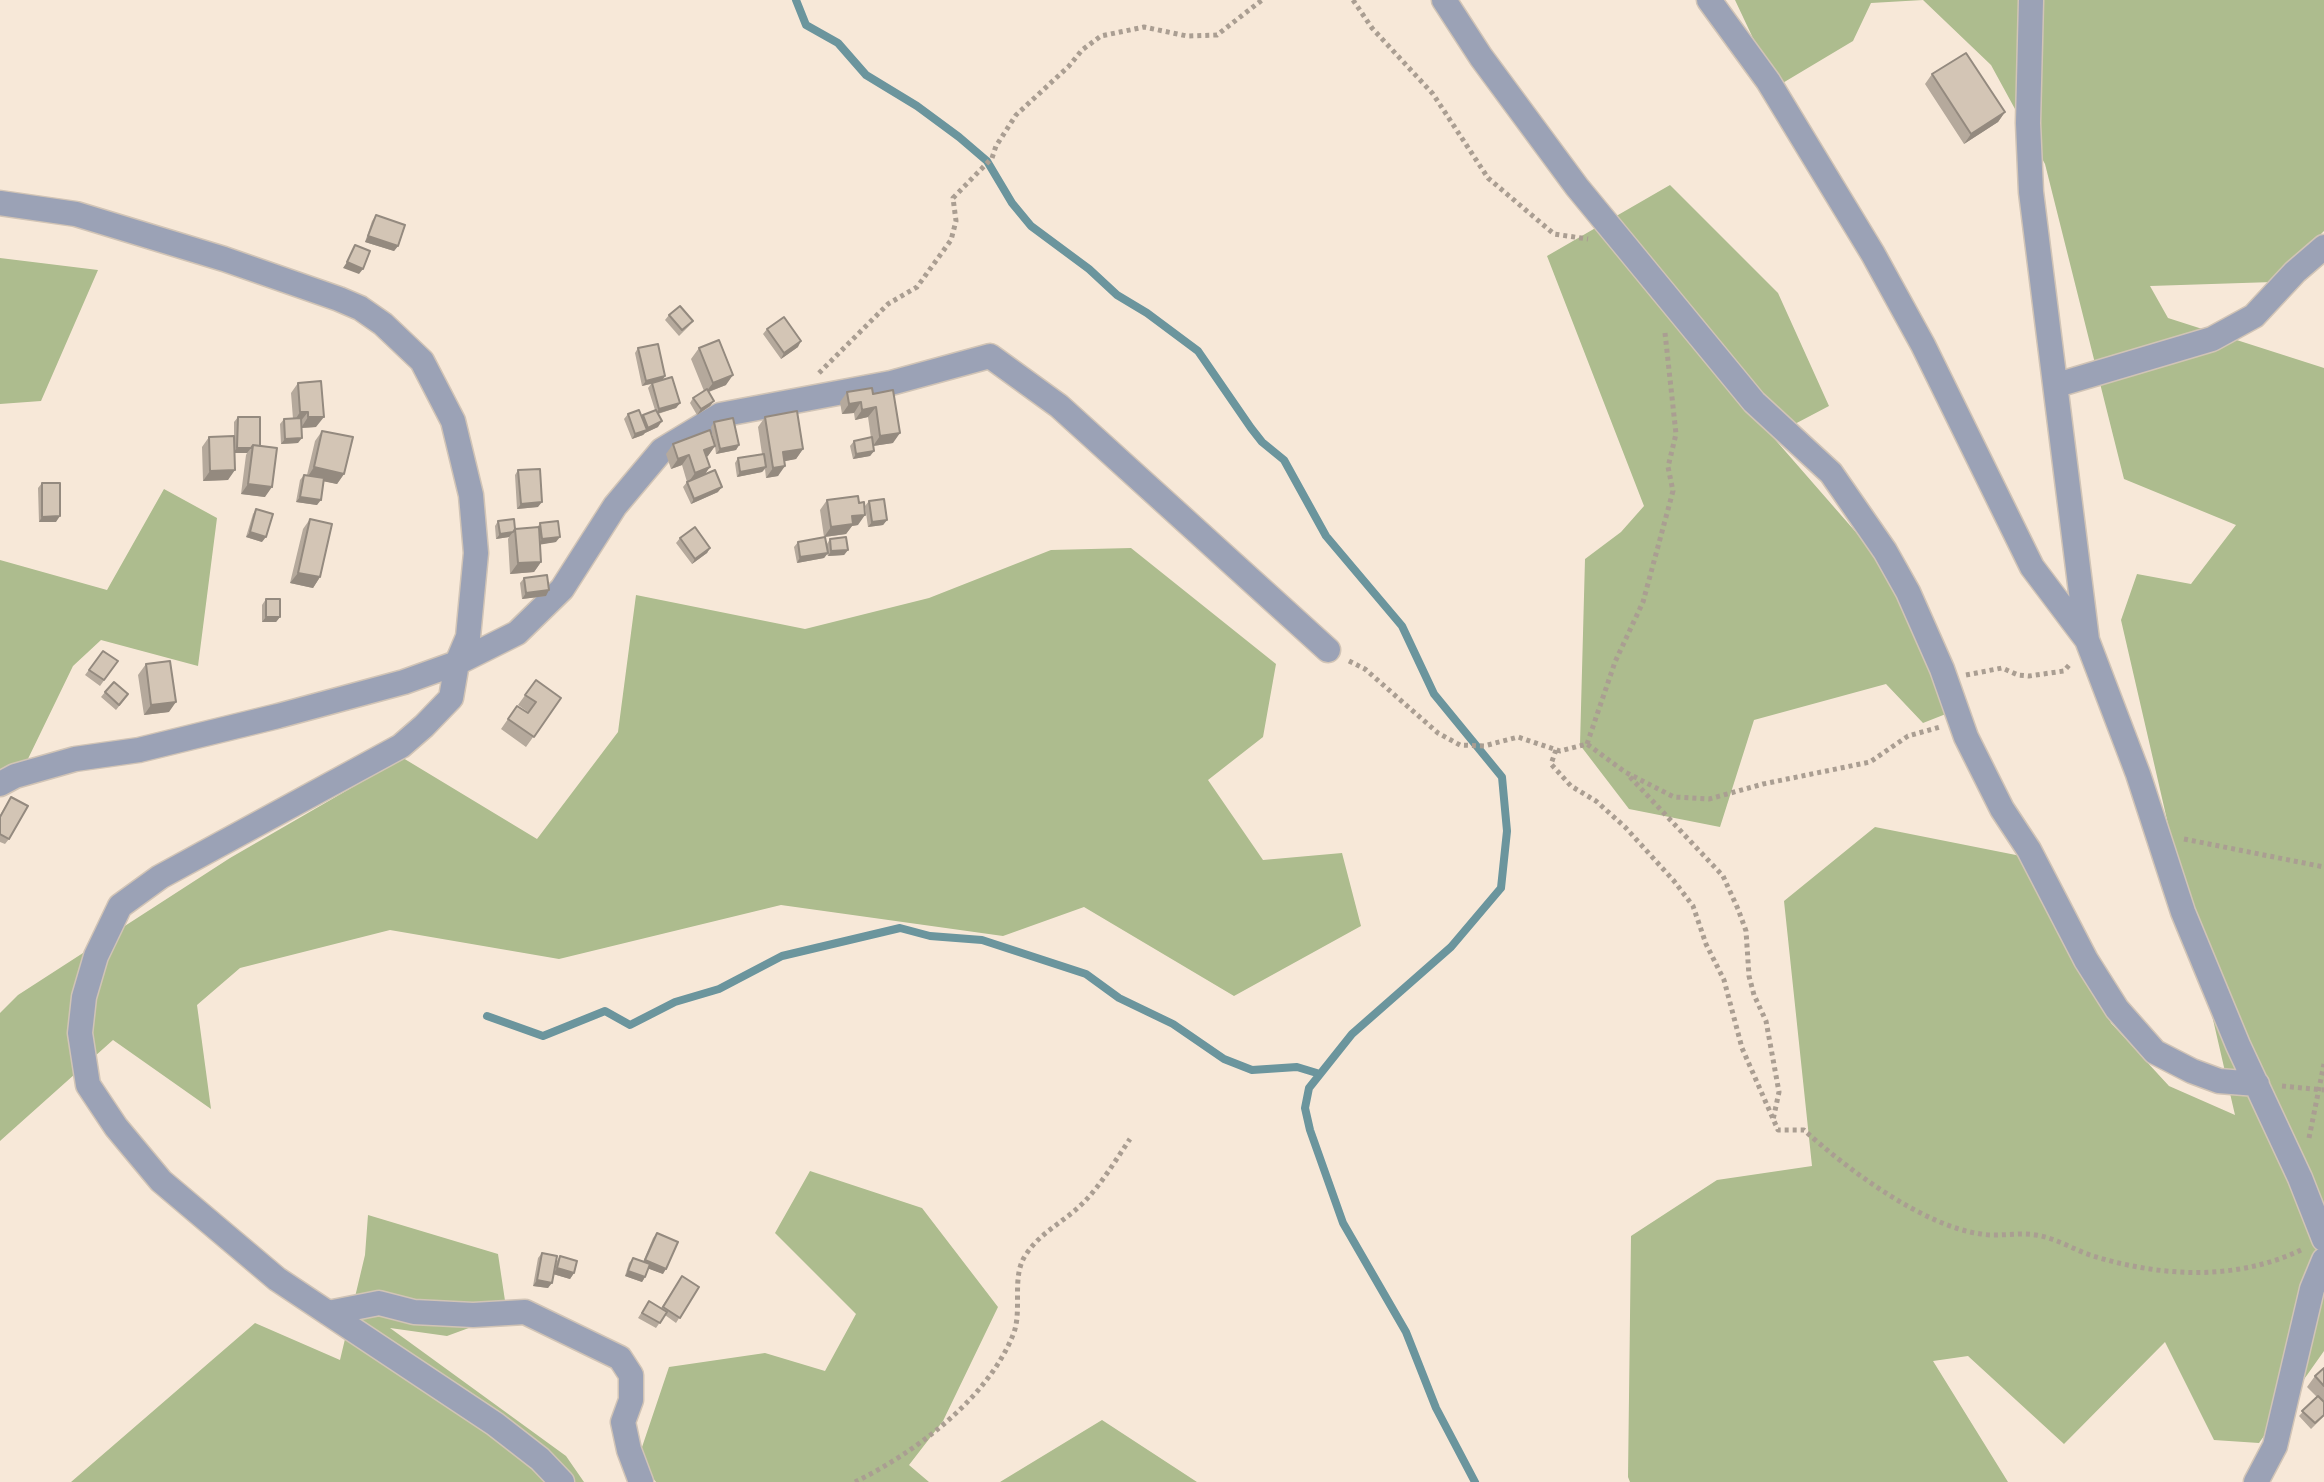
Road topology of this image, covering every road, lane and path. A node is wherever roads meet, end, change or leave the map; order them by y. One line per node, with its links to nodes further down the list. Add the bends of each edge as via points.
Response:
1 (1262, 0): 11 (path, via 1217,35 1187,36 1144,27 1101,36 1082,50 1016,115 992,158 953,198 956,221 951,240 917,287 888,304 820,369)
2 (1353, 0): 7 (path, via 1433,94 1488,178 1554,234)
3 (1444, 0): 7 (street, via 1577,187)
4 (1709, 0): 12 (street, via 1768,81 1873,254 2032,567)
5 (2031, 0): 10 (street, via 2031,192)
6 (0, 203): 14 (street, via 76,214 339,299 383,324 422,361 453,421 471,495 473,592 468,637)
7 (1625, 243): 15 (street, via 1754,402 1831,473 1908,592)
8 (2324, 247): 10 (street, via 2254,316 2212,339)
9 (1664, 326): 17 (path, via 1676,434 1668,467 1673,491 1643,602 1615,662)
10 (2057, 385): 12 (street)
11 (808, 396): 13 (street, via 891,383 990,356 1059,406); 14 (street, via 720,415 662,450 615,506 562,589 517,633)
12 (2087, 640): 15 (path, via 2064,671 2029,676 2002,668); 21 (street)
13 (1328, 650): 18 (path, via 1365,669 1438,733 1460,745 1484,746 1518,737)
14 (457, 663): 20 (street, via 278,716 139,750 75,759); 31 (street, via 451,698 401,746 160,877 120,906 84,997 80,1033 88,1085 116,1127 161,1181 277,1279)
15 (1946, 681): 16 (street)
16 (1959, 719): 19 (path, via 1908,736 1870,762 1709,799 1674,797); 24 (street, via 2002,809 2117,1009 2155,1052 2219,1081)
17 (1587, 744): 18 (path); 19 (path)
18 (1556, 750): 26 (path, via 1551,764 1560,776 1625,827 1693,906)
19 (1625, 772): 26 (path, via 1723,876 1738,909 1779,1092)
20 (0, 784)
21 (2156, 831): 22 (path); 24 (street, via 2183,912)
22 (2324, 867)
23 (2324, 1064): 25 (path)
24 (2257, 1084): 25 (path); 28 (street)
25 (2322, 1090): 28 (path)
26 (1773, 1121): 29 (path, via 1778,1130 1804,1130 1837,1160 1916,1210 1981,1234 2036,1235 2092,1256 2190,1273 2253,1269)
27 (1130, 1139): 34 (path, via 1082,1204 1041,1234 1022,1260 1015,1332 992,1377 913,1448)
28 (2300, 1178): 29 (street)
29 (2324, 1239)
30 (2324, 1260): 35 (street, via 2312,1289 2275,1446)
31 (328, 1313): 32 (street, via 495,1424); 33 (street, via 379,1303 414,1312 525,1312 620,1358 631,1375 631,1400 623,1422)
32 (562, 1482)
33 (641, 1482)
34 (855, 1482)
35 (2256, 1482)

